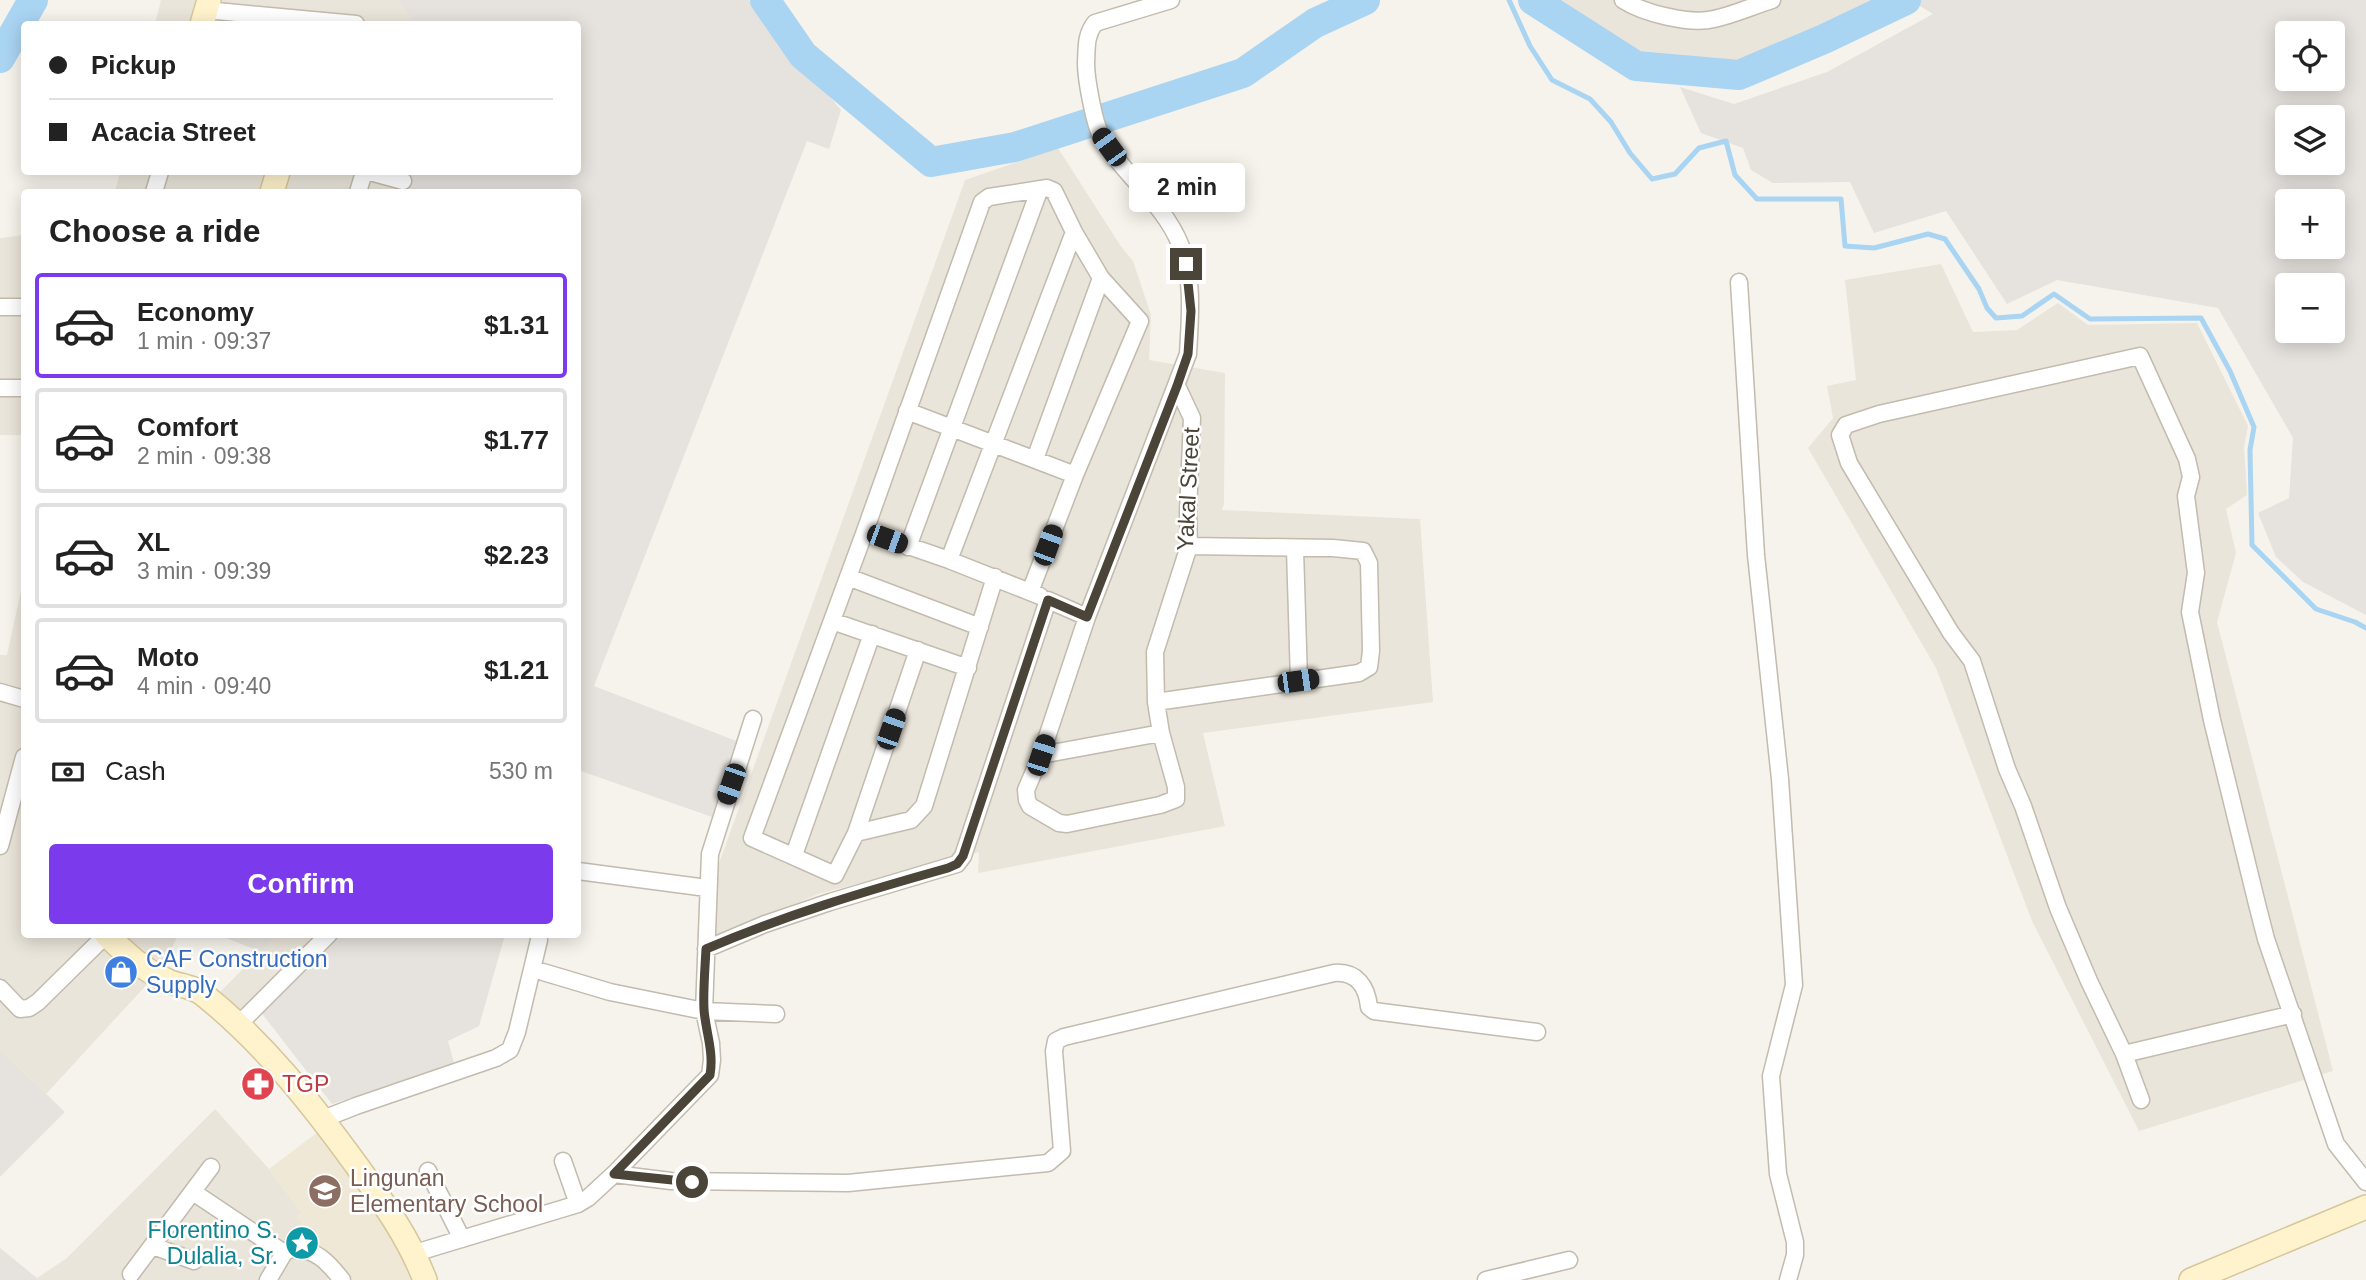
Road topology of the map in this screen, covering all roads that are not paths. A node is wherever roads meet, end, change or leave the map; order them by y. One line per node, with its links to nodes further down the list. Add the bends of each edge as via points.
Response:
1 (1171, 0): 4 (street)
2 (1623, 0): 3 (street, via 1671,18 1711,20)
3 (1772, 0)
4 (1128, 6): 15 (street, via 1095,23 1087,33 1086,73 1100,134 1160,211 1179,241 1186,264 1191,311 1188,354)
5 (206, 12): 6 (street)
6 (318, 21)
7 (381, 175): 8 (street)
8 (403, 181)
9 (1039, 191): 10 (street, via 1054,191); 18 (street, via 989,197 982,202); 19 (street)
10 (1074, 232): 11 (street); 20 (street)
11 (1101, 278): 21 (street); 22 (street, via 1140,323)
12 (1740, 282): 87 (street, via 1756,555 1780,779 1794,985 1771,1076 1778,1174 1795,1242)
13 (0, 307): 14 (street)
14 (21, 307)
15 (1177, 386): 24 (street, Yakal Street, via 1192,418); 32 (street)
16 (0, 388): 17 (street)
17 (21, 388)
18 (907, 411): 19 (street); 23 (street)
19 (951, 427): 20 (street); 25 (street)
20 (993, 443): 21 (street); 27 (street)
21 (1035, 459): 22 (street)
22 (1074, 475): 30 (street)
23 (865, 531): 25 (street); 28 (street)
24 (1189, 546): 26 (street); 41 (street, Yakal Street, via 1156,645)
25 (908, 547): 27 (street)
26 (1294, 549): 38 (street); 38 (street, via 1363,551 1369,563 1368,667 1359,673)
27 (949, 560): 29 (street)
28 (848, 577): 33 (street); 34 (street)
29 (995, 577): 30 (street); 34 (street)
30 (1030, 592): 31 (street)
31 (1048, 600): 32 (street); 52 (street, via 963,856 948,868)
32 (1087, 617): 44 (street)
33 (832, 621): 35 (street); 48 (street, via 752,838)
34 (980, 627): 37 (street)
35 (872, 635): 36 (street); 48 (street)
36 (918, 650): 37 (street); 46 (street)
37 (968, 668): 46 (street, via 924,806 911,820)
38 (1298, 681): 41 (street)
39 (0, 692): 40 (street)
40 (21, 698)
41 (1156, 702): 43 (street, Yakal Street)
42 (753, 719): 51 (street, via 715,833)
43 (1161, 733): 44 (street); 44 (street, Yakal Street, via 1176,799 1067,824 1030,806 1027,800 1026,789)
44 (1041, 755)
45 (21, 768): 47 (street)
46 (856, 833): 50 (street)
47 (0, 846)
48 (794, 855): 50 (street)
49 (581, 871): 51 (street)
50 (835, 875): 52 (street)
51 (707, 888): 57 (street)
52 (830, 902): 57 (street)
53 (103, 938): 59 (street, via 29,1008 20,1009)
54 (109, 938): 63 (street, via 141,967 201,992)
55 (325, 938): 63 (street)
56 (538, 940): 67 (street, via 510,1050)
57 (706, 949): 60 (street)
58 (543, 972): 60 (street, via 610,992)
59 (0, 988)
60 (704, 1011): 61 (street); 71 (street, via 711,1043 710,1075)
61 (776, 1014)
62 (2293, 1014): 65 (street); 65 (street, via 2257,904 2190,612 2196,573 2186,496 2191,477 2187,459 2140,356 1846,425 1840,435 1849,463 1972,662 2058,908); 72 (street, via 2336,1144)
63 (239, 1024): 67 (street)
64 (1537, 1032): 71 (street, via 1374,1011 1364,986 1354,976 1335,973 1056,1041 1062,1151 1048,1163 848,1183 671,1181)
65 (2124, 1054): 66 (street)
66 (2141, 1100)
67 (323, 1119): 79 (street)
68 (563, 1161): 74 (street)
69 (211, 1167): 73 (street)
70 (428, 1171): 76 (street)
71 (614, 1174): 74 (street)
72 (2366, 1182)
73 (193, 1192): 77 (street); 78 (street)
74 (578, 1204): 76 (street)
75 (2366, 1207): 88 (street)
76 (462, 1239): 79 (street)
77 (153, 1245): 81 (street); 82 (street)
78 (284, 1253): 83 (street); 84 (street, via 292,1248 315,1252)
79 (415, 1253): 85 (street)
80 (1569, 1259): 86 (street)
81 (194, 1262)
82 (131, 1274)
83 (268, 1280)
84 (342, 1280)
85 (425, 1280)
86 (1486, 1280)
87 (1788, 1280)
88 (2191, 1280)

